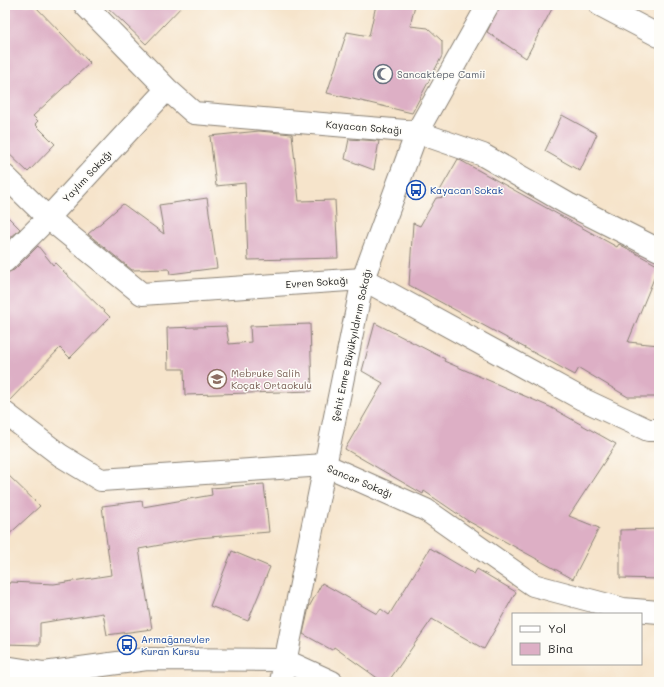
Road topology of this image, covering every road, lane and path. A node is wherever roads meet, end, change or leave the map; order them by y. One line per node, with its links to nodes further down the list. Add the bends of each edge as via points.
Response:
1 (85, 5): 5 (street, Kayacan Sokağı)
2 (488, 5): 6 (street, Şehit Emre Büyükyıldırım Sokağı)
3 (600, 5): 4 (street)
4 (659, 36)
5 (167, 89): 6 (street, Kayacan Sokağı, via 194,113); 8 (street, Yaylım Sokağı)
6 (417, 132): 9 (street, Kayacan Sokağı, via 483,155 568,204); 11 (street, Şehit Emre Büyükyıldırım Sokağı)
7 (5, 176): 8 (street, Evren Sokağı)
8 (48, 218): 10 (street, Yaylım Sokağı); 11 (street, Evren Sokağı, via 142,294)
9 (659, 250)
10 (5, 262)
11 (363, 279): 13 (street, Evren Sokağı, via 582,399 648,430); 14 (street, Şehit Emre Büyükyıldırım Sokağı)
12 (5, 413): 14 (street, Sancar Sokağı, via 60,455 101,480)
13 (659, 430)
14 (325, 465): 15 (street, Sancar Sokağı, via 426,510 533,585 623,609); 16 (street, Şehit Emre Büyükyıldırım Sokağı)
15 (659, 612)
16 (284, 660): 17 (street, via 148,659 44,673); 18 (street, Şehit Emre Büyükyıldırım Sokağı); 19 (street)
17 (5, 667)
18 (281, 682)
19 (332, 682)

